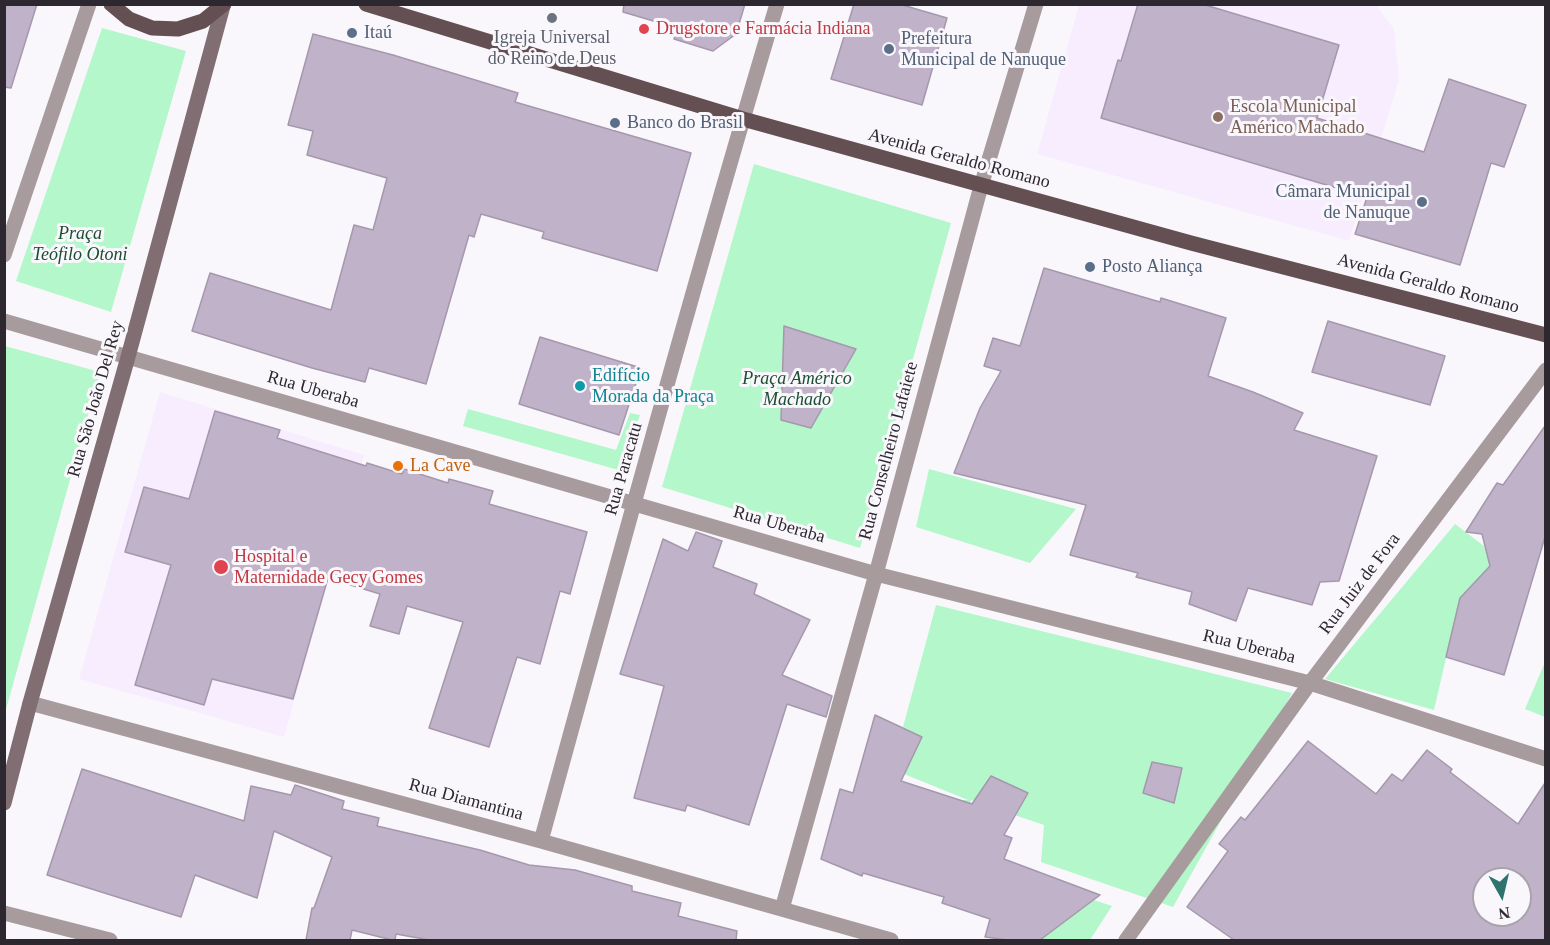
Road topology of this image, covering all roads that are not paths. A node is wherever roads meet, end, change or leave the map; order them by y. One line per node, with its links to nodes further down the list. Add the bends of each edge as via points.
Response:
1 (89, 4): 9 (street)
2 (111, 4): 6 (main road, via 129,20 152,28 178,29 203,21)
3 (366, 4): 7 (main road, Avenida Geraldo Romano)
4 (777, 4): 7 (street, Rua Paracatu)
5 (1036, 4): 8 (street, Rua Conselheiro Lafaiete)
6 (224, 5): 12 (main road, Rua São João Del Rey)
7 (743, 120): 8 (main road, Avenida Geraldo Romano); 14 (street, Rua Paracatu)
8 (981, 186): 11 (main road, Avenida Geraldo Romano); 15 (street, Rua Conselheiro Lafaiete)
9 (4, 255)
10 (4, 321): 12 (street, Rua Uberaba)
11 (1545, 335)
12 (128, 357): 14 (street, Rua Uberaba); 17 (main road, Rua São João Del Rey)
13 (1545, 370): 16 (street, Rua Juiz de Fora)
14 (634, 504): 15 (street, Rua Uberaba); 20 (street, Rua Paracatu)
15 (876, 574): 16 (street, Rua Uberaba); 21 (street, Rua Conselheiro Lafaiete)
16 (1310, 683): 18 (street, Rua Uberaba); 25 (street, Rua Juiz de Fora)
17 (30, 703): 19 (main road, Rua São João Del Rey); 20 (street, Rua Diamantina)
18 (1545, 759)
19 (4, 804)
20 (541, 841): 21 (street, Rua Diamantina)
21 (782, 909): 24 (street, Rua Diamantina)
22 (4, 913): 23 (street)
23 (110, 940)
24 (891, 940)
25 (1126, 940)

